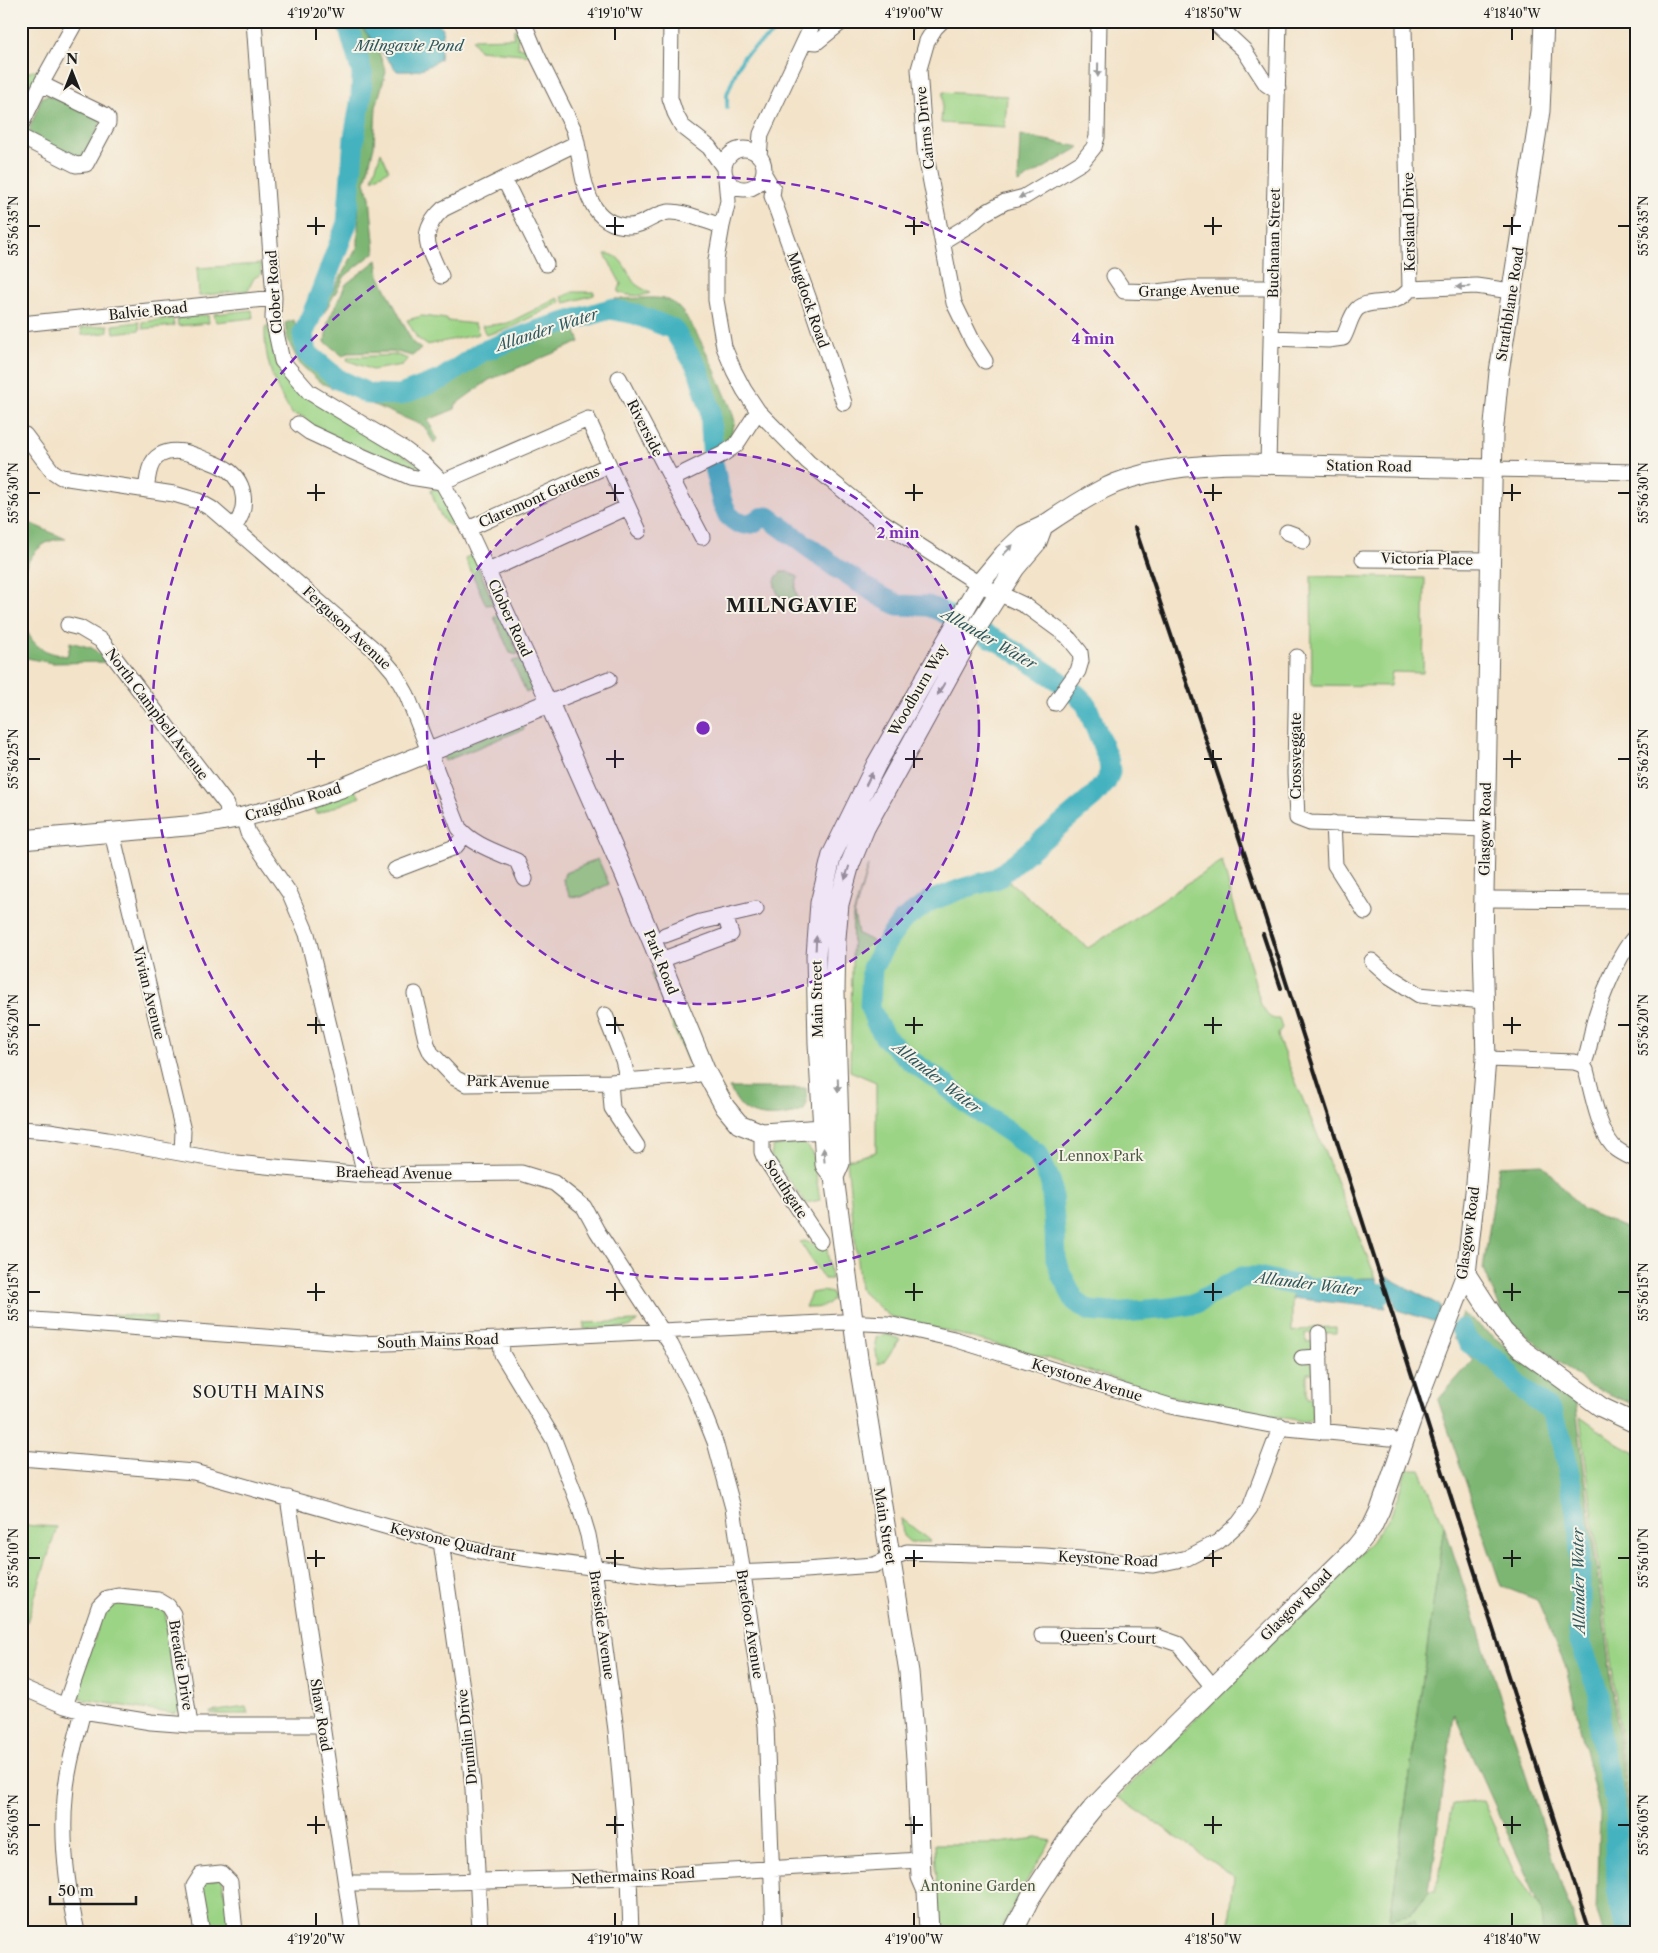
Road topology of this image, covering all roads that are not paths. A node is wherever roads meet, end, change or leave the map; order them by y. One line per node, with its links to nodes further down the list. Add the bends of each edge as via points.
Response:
1 (76, 21): 14 (street)
2 (254, 21): 38 (street, Clober Road)
3 (523, 21): 20 (street, via 574,130)
4 (671, 21): 21 (street, via 670,98 682,126)
5 (814, 21): 13 (street)
6 (843, 21): 13 (street, via 817,42)
7 (942, 21): 31 (street, Cairns Drive, via 927,41 919,70 925,151)
8 (1099, 21): 31 (street, one-way to 31, via 1097,137 1090,155 1024,197 990,210)
9 (1213, 21): 15 (street, via 1244,50 1266,84)
10 (1279, 21): 15 (street, Buchanan Street)
11 (1406, 21): 36 (street, Kersland Drive)
12 (1544, 21): 37 (main road, Strathblane Road, via 1540,110)
13 (805, 42): 18 (street)
14 (41, 84): 16 (street); 19 (street, via 105,115 108,123 86,164 76,165)
15 (1278, 88): 35 (street, Buchanan Street)
16 (25, 106): 17 (street)
17 (21, 125)
18 (761, 134): 22 (street); 23 (street)
19 (21, 137)
20 (577, 143): 26 (street); 30 (street, via 586,192 601,215 629,226 665,212 676,212)
21 (709, 147): 22 (street); 24 (street)
22 (738, 150): 23 (street); 24 (street, via 725,161)
23 (760, 156): 25 (street)
24 (725, 174): 27 (street, via 736,188); 29 (street)
25 (764, 174): 27 (street); 28 (street, Mugdock Road, via 773,189)
26 (504, 179): 32 (street); 33 (street, via 443,209 433,219 427,232 428,242)
27 (748, 188): 28 (street); 29 (street)
28 (772, 196): 43 (street, Mugdock Road)
29 (728, 202): 30 (street)
30 (722, 226): 44 (street, via 715,270 719,326 734,372)
31 (942, 241): 41 (street, Cairns Drive, via 954,303)
32 (546, 264)
33 (441, 276)
34 (1114, 276): 35 (street, Grange Avenue, via 1124,291)
35 (1273, 288): 40 (street, Buchanan Street)
36 (1410, 289): 37 (street, one-way to 36, via 1476,286); 40 (street, Kersland Drive, via 1396,300 1362,306 1343,338)
37 (1512, 292): 50 (main road, Strathblane Road, via 1496,398)
38 (274, 298): 39 (street, Balvie Road); 53 (street, Clober Road, via 272,318 282,361 309,392 404,449)
39 (21, 324)
40 (1271, 338): 48 (street, Buchanan Street)
41 (984, 361)
42 (619, 378): 52 (street, Riverside)
43 (844, 404)
44 (758, 411): 52 (street, via 736,445); 66 (street, via 808,462 881,522)
45 (298, 424): 53 (street, via 410,477)
46 (23, 433): 54 (street, Ferguson Avenue, via 52,471 61,477)
47 (1247, 464): 48 (main road, Station Road); 56 (main road, Woodburn Way, via 1174,468 1138,477 1104,488)
48 (1268, 464): 50 (main road, Station Road)
49 (609, 465): 53 (street, via 588,419); 55 (street); 58 (street, Claremont Gardens)
50 (1492, 469): 51 (street); 64 (main road, Glasgow Road)
51 (1637, 472)
52 (672, 479): 61 (street, Riverside)
53 (442, 482): 58 (street, Clober Road)
54 (146, 490): 57 (street, Ferguson Avenue, via 198,501); 57 (street, via 149,468 159,456 186,451 227,469 240,484 245,498 240,520)
55 (628, 506): 59 (street); 65 (street)
56 (1043, 526): 66 (main road, Woodburn Way, one-way to 56, via 1024,534); 67 (main road, Woodburn Way, via 1037,542)
57 (234, 527): 73 (street, Ferguson Avenue, via 377,652 394,672 407,696)
58 (468, 529): 65 (street, Clober Road)
59 (639, 531)
60 (1287, 532): 62 (street)
61 (702, 537)
62 (1304, 541)
63 (1362, 558): 64 (street, Victoria Place)
64 (1491, 560): 78 (main road, Glasgow Road)
65 (488, 571): 71 (street, Clober Road)
66 (980, 584): 67 (street); 75 (main road, Woodburn Way, one-way to 66)
67 (997, 594): 72 (street, via 1026,606 1066,636 1080,652 1078,670); 77 (main road, Woodburn Way, one-way to 77)
68 (68, 626): 74 (street, North Campbell Avenue, via 80,628 102,641)
69 (1297, 657): 76 (street, Crossveggate, via 1297,818 1310,823)
70 (609, 679): 71 (street)
71 (549, 703): 73 (main road, Craigdhu Road); 91 (main road, Park Road)
72 (1055, 703)
73 (430, 752): 74 (main road, Craigdhu Road, via 325,794); 80 (street, Ferguson Avenue, via 459,828)
74 (236, 819): 79 (main road, Craigdhu Road); 107 (street, North Campbell Avenue, via 290,894 307,934)
75 (846, 823): 101 (main road, Main Street, one-way to 75, via 816,992 818,919 829,865)
76 (1333, 823): 78 (street, Crossveggate); 87 (street, via 1335,866)
77 (865, 828): 101 (main road, Main Street, one-way to 101, via 844,884 836,938)
78 (1485, 829): 84 (main road, Glasgow Road)
79 (112, 833): 81 (main road, Craigdhu Road); 105 (street, Vivian Avenue, via 183,1131)
80 (465, 835): 82 (street, via 455,847); 83 (street, via 476,843 524,857)
81 (21, 840)
82 (394, 870)
83 (525, 879)
84 (1484, 899): 85 (street); 94 (main road, Glasgow Road)
85 (1637, 900)
86 (756, 909): 88 (street)
87 (1365, 912)
88 (725, 916): 89 (street); 91 (street, via 731,934)
89 (665, 935)
90 (1637, 935): 97 (street, via 1625,949 1598,1011)
91 (661, 960): 98 (main road, Park Road)
92 (1372, 961): 94 (street, via 1419,995)
93 (415, 994): 99 (street, Park Avenue, via 428,1048 460,1082)
94 (1484, 1001): 96 (main road, Glasgow Road)
95 (605, 1014): 100 (street)
96 (1486, 1059): 97 (street); 109 (main road, Glasgow Road)
97 (1583, 1065): 106 (street, via 1608,1139 1622,1154)
98 (706, 1072): 100 (street, Park Avenue); 103 (main road, Park Road, via 731,1116)
99 (610, 1082): 100 (street, Park Avenue); 104 (street, via 612,1108)
100 (628, 1082)
101 (831, 1128): 103 (main road, Park Road); 111 (main road, Main Street, via 825,1165 834,1177)
102 (21, 1129): 105 (street, Braehead Avenue)
103 (762, 1134): 108 (street, Southgate, via 764,1157)
104 (636, 1146)
105 (182, 1153): 107 (street, Braehead Avenue, via 236,1163)
106 (1637, 1160)
107 (365, 1175): 112 (street, Braehead Avenue, via 521,1173 554,1183 584,1207)
108 (820, 1241)
109 (1466, 1274): 117 (main road, via 1503,1331 1520,1348 1601,1407); 129 (main road, Glasgow Road, via 1372,1527 1356,1547)
110 (21, 1319): 114 (street, South Mains Road, via 358,1344)
111 (854, 1322): 112 (street, South Mains Road); 118 (street, Keystone Avenue, via 888,1324 954,1339 1170,1406); 124 (main road, Main Street)
112 (661, 1330): 114 (street, South Mains Road); 126 (street, Braefoot Avenue, via 696,1394 715,1442 733,1508)
113 (1319, 1333): 115 (street)
114 (501, 1339): 125 (street, Braeside Avenue, via 502,1354 554,1440 579,1506)
115 (1320, 1357): 116 (street); 119 (street)
116 (1302, 1358)
117 (1637, 1424)
118 (1281, 1426): 119 (street, Keystone Avenue); 124 (street, Keystone Road, via 1245,1516 1218,1542 1187,1558 1153,1565 1045,1556 906,1552)
119 (1322, 1432): 120 (street, Keystone Avenue)
120 (1390, 1438)
121 (21, 1458): 122 (street, Keystone Quadrant, via 194,1472)
122 (288, 1498): 123 (street, Keystone Quadrant); 133 (street, Shaw Road)
123 (441, 1542): 125 (street, Keystone Quadrant, via 491,1554); 137 (street, Drumlin Drive, via 466,1716)
124 (891, 1558): 126 (street, Keystone Quadrant, via 874,1565); 135 (main road, Main Street, via 909,1672)
125 (594, 1567): 126 (street, Keystone Quadrant, via 659,1576); 136 (street, Braeside Avenue, via 616,1730)
126 (742, 1573): 134 (street, Braefoot Avenue, via 766,1726)
127 (1042, 1635): 129 (street, Queen's Court, via 1155,1636 1178,1644)
128 (21, 1688): 130 (street, Breadie Drive)
129 (1214, 1688): 148 (main road, Glasgow Road, via 1093,1808 1071,1835)
130 (65, 1706): 131 (street, Breadie Drive); 132 (street, Breadie Drive, via 99,1607 108,1598 118,1596 158,1600 173,1614)
131 (83, 1710): 132 (street, Breadie Drive, via 151,1722); 139 (street, via 66,1789 64,1830 66,1875)
132 (190, 1724): 133 (street, Breadie Drive)
133 (323, 1725): 138 (street, Shaw Road)
134 (771, 1869): 135 (street, Nethermains Road); 136 (street, Nethermains Road); 145 (street, Braefoot Avenue)
135 (920, 1869): 146 (main road, Main Street, via 916,1891); 147 (main road, Main Street, via 927,1891)
136 (628, 1878): 137 (street, Nethermains Road); 144 (street, Braeside Avenue)
137 (477, 1882): 138 (street, Nethermains Road); 143 (street, Drumlin Drive)
138 (346, 1883): 142 (street, Shaw Road)
139 (77, 1932)
140 (202, 1932): 141 (street, via 194,1886 201,1875 220,1873 230,1882)
141 (235, 1932)
142 (353, 1932)
143 (480, 1932)
144 (631, 1932)
145 (774, 1932)
146 (918, 1932)
147 (929, 1932)
148 (1012, 1932)

